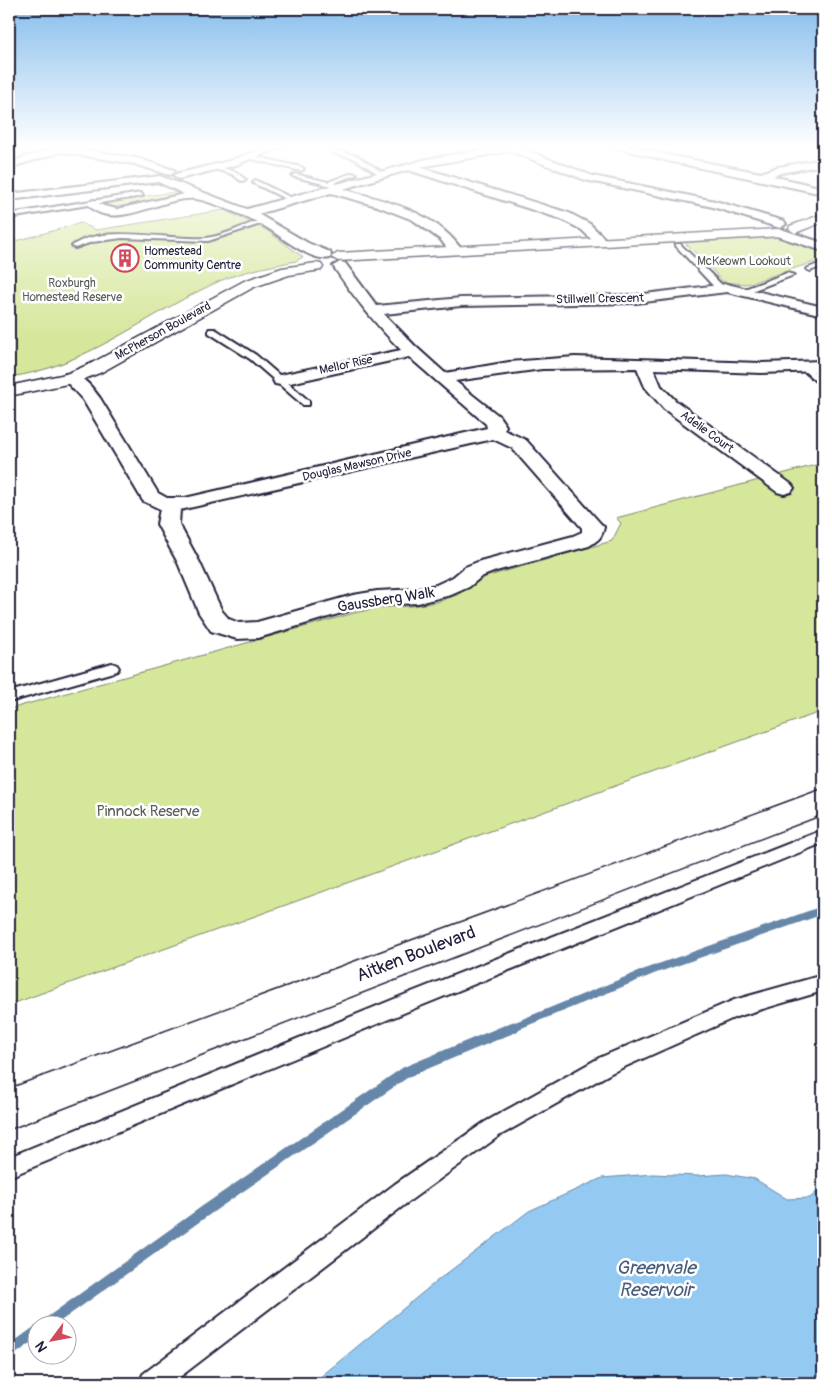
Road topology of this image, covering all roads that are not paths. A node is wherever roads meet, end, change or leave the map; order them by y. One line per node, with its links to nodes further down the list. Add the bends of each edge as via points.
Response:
1 (48, 210): 10 (lane)
2 (103, 210): 3 (street, via 112,215)
3 (128, 210)
4 (238, 210): 9 (street)
5 (258, 210): 9 (street)
6 (395, 210): 18 (street, via 439,230)
7 (546, 210): 14 (street, via 586,227)
8 (733, 210): 13 (street)
9 (247, 213): 12 (street)
10 (9, 216)
11 (818, 219): 13 (street, McPherson Boulevard)
12 (266, 221): 16 (lane, via 201,240 122,236); 19 (street)
13 (781, 228): 14 (street, McPherson Boulevard, via 738,234); 17 (street)
14 (600, 241): 18 (street, McPherson Boulevard)
15 (678, 245): 23 (lane)
16 (75, 246)
17 (823, 247)
18 (455, 249): 19 (street, McPherson Boulevard, via 380,254)
19 (329, 264): 25 (street); 32 (street, McPherson Boulevard, via 288,271 249,284 116,358); 35 (street, McPherson Boulevard, via 259,273 222,285 90,358 64,369)
20 (823, 264): 21 (lane)
21 (810, 269)
22 (790, 275): 24 (lane)
23 (720, 288): 24 (street, Stillwell Crescent); 25 (street, Stillwell Crescent, via 636,299 461,302)
24 (743, 291): 26 (street, Stillwell Crescent)
25 (373, 310): 28 (street)
26 (823, 311)
27 (212, 331): 34 (lane, via 253,357)
28 (412, 352): 33 (street); 34 (street, Mellor Rise)
29 (645, 365): 31 (street); 33 (street, via 542,363); 40 (street, Adelie Court, via 654,390 670,405)
30 (823, 366): 31 (street)
31 (805, 367): 36 (lane)
32 (71, 378): 37 (street, McPherson Boulevard); 41 (street, via 92,398 150,497 158,503)
33 (443, 378): 39 (street, via 493,420 497,426)
34 (281, 380): 38 (lane)
35 (9, 382)
36 (823, 383)
37 (9, 391)
38 (306, 404)
39 (494, 432): 41 (street, Douglas Mawson Drive); 41 (street, Gaussberg Walk, via 519,444 588,520 593,528 592,535 581,541 488,566 443,590 418,596 353,602 258,630 237,632 220,625 211,613 168,524)
40 (784, 488)
41 (171, 505)
42 (112, 668): 43 (lane)
43 (9, 697)
44 (823, 801): 47 (street, Aitken Boulevard)
45 (823, 836): 48 (lane)
46 (823, 984): 49 (lane, via 734,1009 606,1065 492,1129 402,1192)
47 (9, 1109)
48 (9, 1167)
49 (152, 1383)

